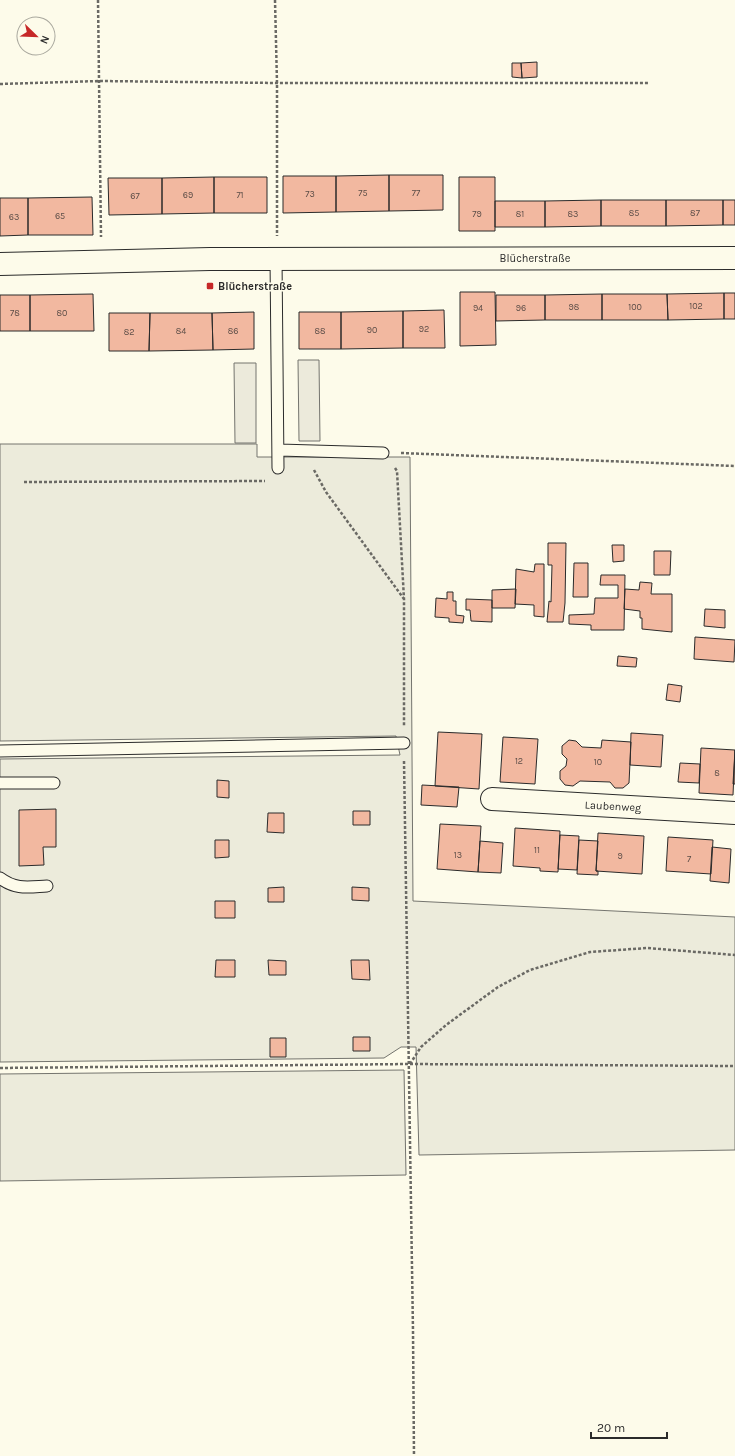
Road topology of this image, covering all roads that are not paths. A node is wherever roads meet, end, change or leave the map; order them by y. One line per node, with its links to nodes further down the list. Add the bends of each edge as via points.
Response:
1 (276, 258): 2 (street, Blücherstraße); 3 (street, Blücherstraße); 4 (lane)
2 (735, 258)
3 (0, 264)
4 (279, 450): 5 (lane); 6 (lane)
5 (383, 453)
6 (278, 468)
7 (404, 743): 8 (lane)
8 (0, 751)
9 (0, 783): 10 (lane)
10 (54, 783)
11 (492, 799): 12 (street, Laubenweg)
12 (735, 813)
13 (0, 878): 14 (lane, via 9,885 18,887)
14 (46, 886)

